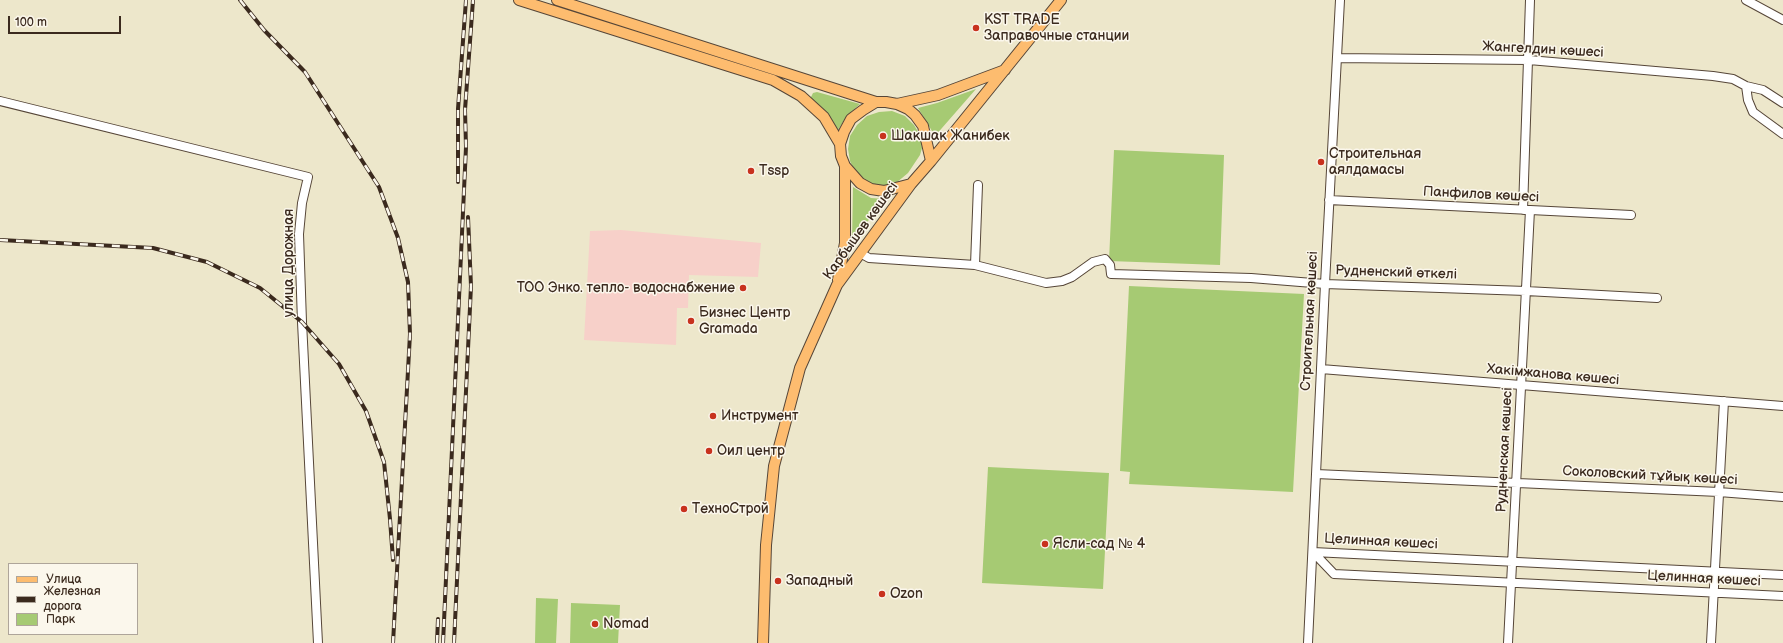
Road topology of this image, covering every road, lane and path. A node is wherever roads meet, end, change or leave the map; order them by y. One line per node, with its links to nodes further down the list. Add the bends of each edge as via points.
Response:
1 (519, 0): 17 (main road, via 773,80 802,96 824,117)
2 (557, 0): 13 (main road)
3 (1061, 0): 10 (main road)
4 (1340, 0): 8 (street, Строительная көшесі)
5 (1530, 0): 9 (street, Рудненская көшесі)
6 (1746, 0): 7 (street)
7 (1783, 20)
8 (1336, 58): 9 (street, Жангелдин көшесі); 22 (street, Строительная көшесі)
9 (1529, 60): 11 (street, Жангелдин көшесі, via 1713,76 1733,79); 23 (street, Рудненская көшесі)
10 (1005, 70): 15 (main road, via 938,95); 18 (main road)
11 (1746, 86): 14 (street, Жангелдин көшесі, via 1763,90); 16 (street, via 1753,112)
12 (0, 101): 46 (street, улица Дорожная, via 308,177 299,234)
13 (876, 102): 15 (main road); 17 (main road, via 851,119)
14 (1783, 103)
15 (897, 104): 18 (main road, via 915,115 923,126)
16 (1783, 134)
17 (840, 144): 19 (main road)
18 (931, 161): 20 (main road)
19 (845, 166): 20 (main road, via 860,183 871,189 884,191); 28 (main road, via 845,244)
20 (911, 184): 25 (main road, Карбышев көшесі)
21 (978, 184): 26 (street)
22 (1329, 200): 23 (street, Панфилов көшесі); 27 (street, Строительная көшесі)
23 (1526, 210): 24 (street, Панфилов көшесі); 29 (street, Рудненская көшесі)
24 (1631, 215)
25 (860, 253): 26 (street, via 869,258); 28 (main road, Карбышев көшесі)
26 (975, 265): 27 (street, Рудненский өткелі, via 1046,283 1072,277 1093,262 1105,259 1110,265 1111,274 1251,278)
27 (1325, 284): 29 (street, Рудненский өткелі); 31 (street, Строительная көшесі)
28 (837, 285): 47 (main road, Карбышев көшесі, via 800,368 775,459 766,545)
29 (1526, 291): 30 (street, Рудненский өткелі); 32 (street, Рудненская көшесі)
30 (1657, 298)
31 (1321, 369): 32 (street, Хакімжанова көшесі); 35 (street, Строительная көшесі)
32 (1521, 385): 33 (street, Хакімжанова көшесі); 36 (street, Рудненская көшесі)
33 (1724, 402): 34 (street, Хакімжанова көшесі); 37 (street)
34 (1783, 406)
35 (1316, 474): 36 (street); 39 (street, Строительная көшесі)
36 (1516, 482): 37 (street, Соколовский тұйық көшесі); 40 (street, Рудненская көшесі)
37 (1719, 492): 38 (street, Соколовский тұйық көшесі); 41 (street)
38 (1783, 497)
39 (1313, 552): 40 (street, Целинная көшесі); 43 (street, Целинная көшесі, via 1334,574); 48 (street, Строительная көшесі)
40 (1512, 562): 41 (street, Целинная көшесі); 43 (street, Рудненская көшесі)
41 (1715, 572): 42 (street, Целинная көшесі); 44 (street)
42 (1783, 575)
43 (1511, 583): 44 (street, Целинная көшесі); 49 (street, Рудненская көшесі)
44 (1714, 593): 45 (street, Целинная көшесі); 50 (street)
45 (1783, 596)
46 (318, 643)
47 (763, 643)
48 (1308, 643)
49 (1508, 643)
50 (1711, 643)

